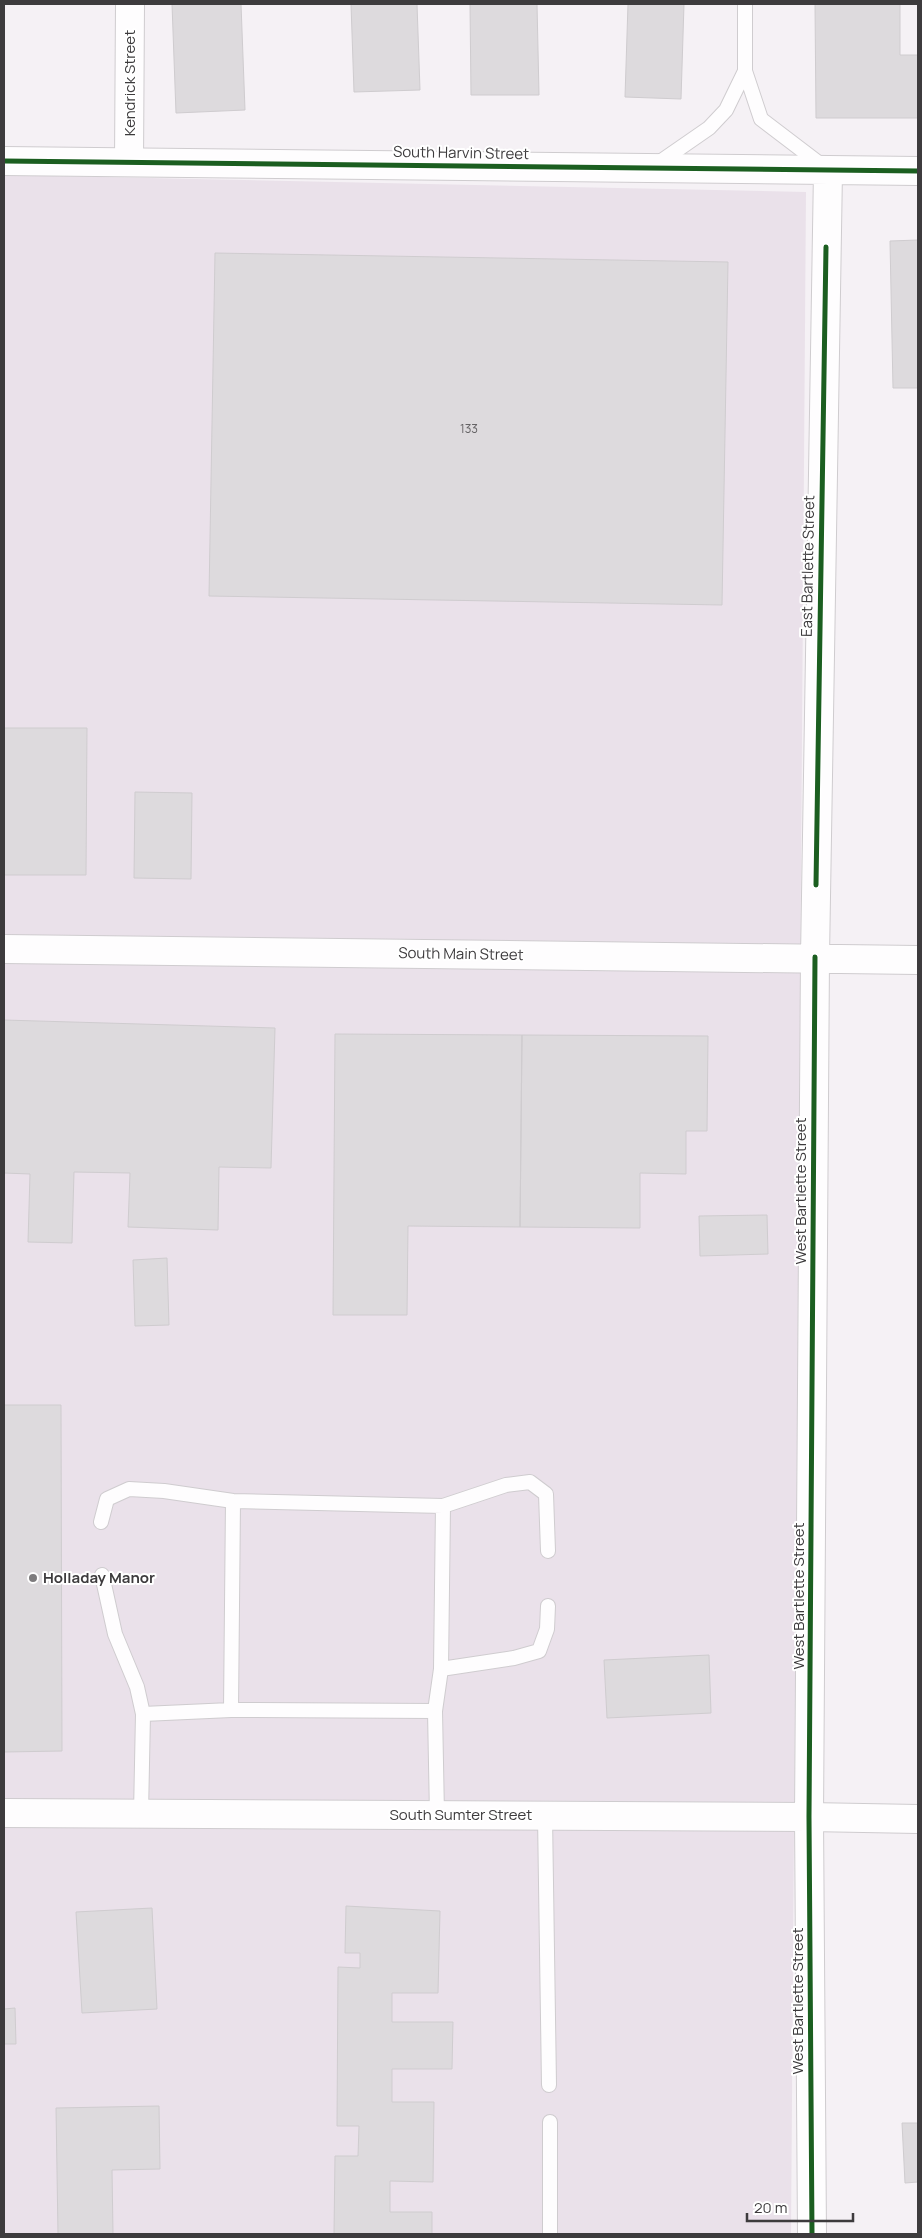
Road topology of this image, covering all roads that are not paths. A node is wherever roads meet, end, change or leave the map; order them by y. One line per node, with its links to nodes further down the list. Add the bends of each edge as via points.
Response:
1 (130, 4): 5 (street, Kendrick Street)
2 (746, 4): 3 (lane)
3 (745, 71): 6 (lane, via 726,110 709,128); 7 (lane, via 761,119)
4 (4, 161): 5 (street, South Harvin Street)
5 (129, 162): 6 (street, South Harvin Street)
6 (651, 168): 7 (street, South Harvin Street)
7 (828, 171): 8 (street, South Harvin Street); 10 (street, East Bartlette Street)
8 (918, 171)
9 (4, 949): 10 (street, South Main Street)
10 (815, 957): 11 (street, South Main Street); 26 (street, West Bartlette Street)
11 (918, 960)
12 (233, 1501): 13 (lane); 14 (lane, via 164,1491 129,1490 108,1499); 19 (lane)
13 (443, 1506): 15 (lane, via 506,1485 530,1482 546,1494); 18 (lane)
14 (101, 1522)
15 (548, 1552)
16 (102, 1575): 21 (lane, via 114,1634 137,1687)
17 (548, 1606): 18 (lane, via 547,1629 539,1651)
18 (441, 1669): 20 (lane)
19 (231, 1710): 20 (lane); 21 (lane)
20 (435, 1711): 24 (lane)
21 (143, 1714): 23 (lane)
22 (4, 1813): 23 (street, South Sumter Street)
23 (141, 1814): 24 (street, South Sumter Street)
24 (437, 1815): 25 (street, South Sumter Street)
25 (545, 1816): 26 (street, South Sumter Street); 28 (lane)
26 (810, 1817): 27 (street, South Sumter Street); 31 (street, West Bartlette Street)
27 (918, 1818)
28 (549, 2085)
29 (550, 2122): 30 (lane)
30 (550, 2234)
31 (812, 2234)

